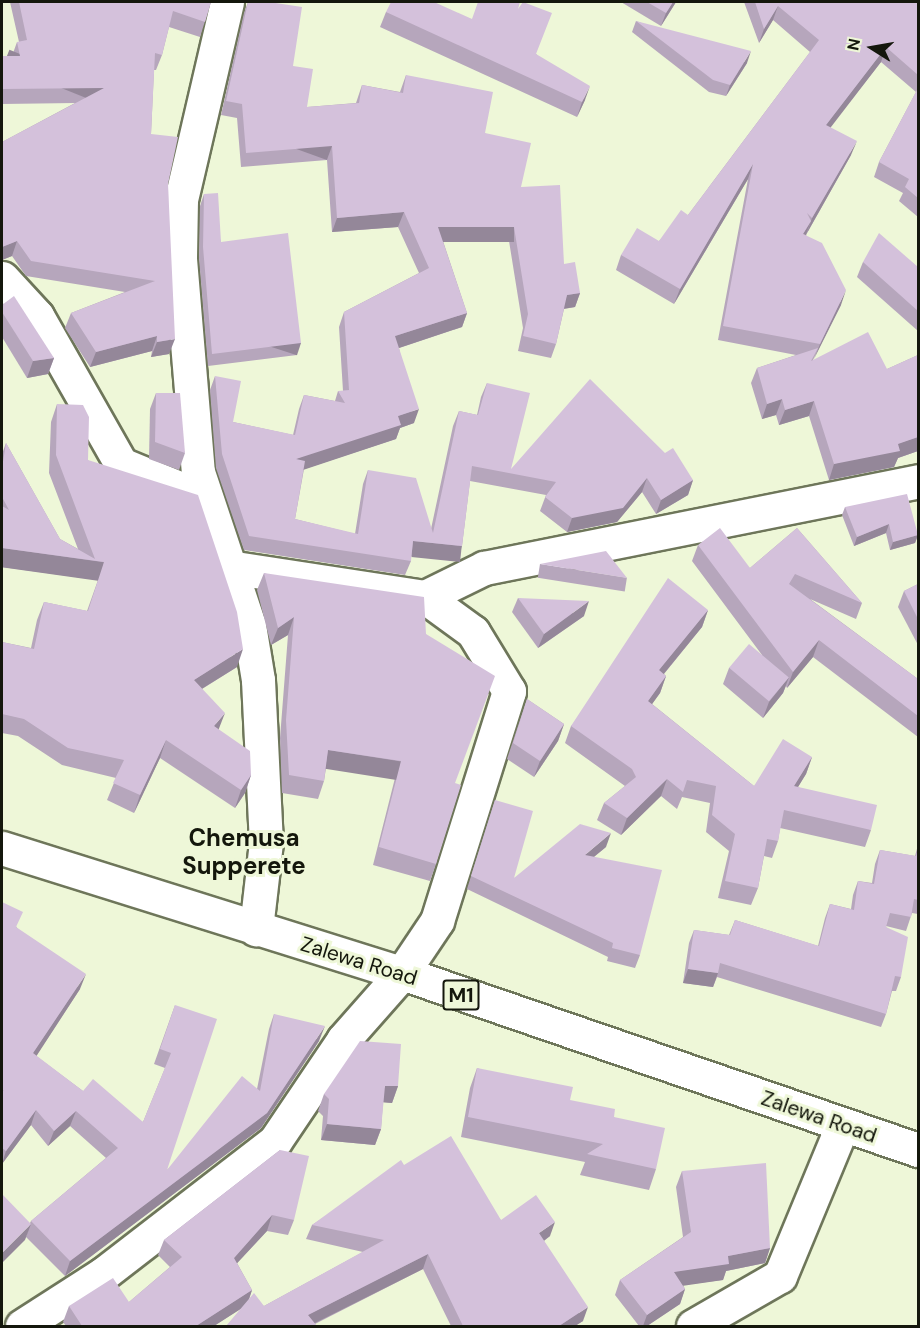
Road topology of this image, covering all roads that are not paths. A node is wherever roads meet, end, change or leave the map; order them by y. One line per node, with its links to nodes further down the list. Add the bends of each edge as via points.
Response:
1 (227, 2): 4 (main road, via 181,198 182,296 197,465)
2 (2, 278): 4 (main road, via 37,316 121,464 151,481)
3 (918, 481): 6 (main road, via 484,568)
4 (206, 497): 5 (main road)
5 (230, 567): 6 (main road); 8 (main road, via 249,625 258,680 266,842)
6 (425, 597): 9 (main road, via 473,632 509,691 437,921)
7 (2, 848): 8 (main road, Zalewa Road / M1)
8 (256, 929): 9 (main road, Zalewa Road / M1)
9 (402, 973): 10 (main road, Zalewa Road / M1); 12 (main road, via 343,1040 275,1141 103,1274)
10 (842, 1126): 11 (main road, Zalewa Road / M1); 13 (main road, via 780,1276)
11 (918, 1150)
12 (22, 1326)
13 (693, 1326)

